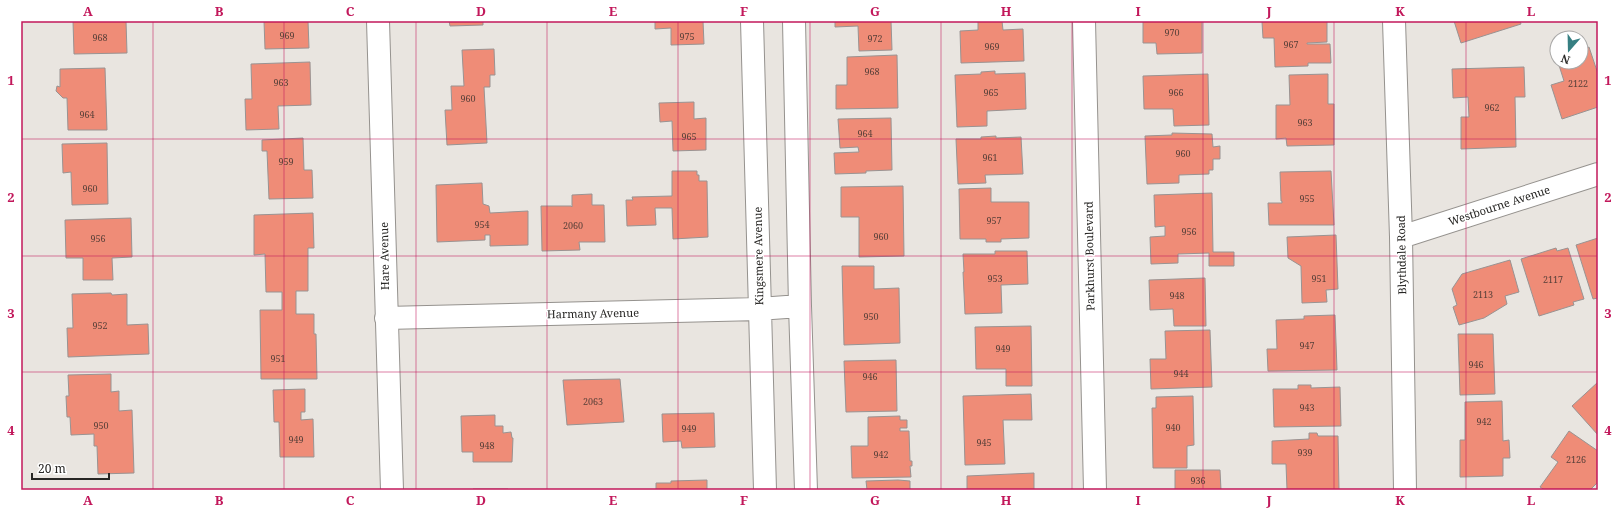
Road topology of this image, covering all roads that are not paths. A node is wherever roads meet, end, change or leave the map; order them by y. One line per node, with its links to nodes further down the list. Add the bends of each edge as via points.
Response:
1 (378, 21): 10 (street, Hare Avenue)
2 (752, 21): 9 (street, Kingsmere Avenue)
3 (794, 21): 8 (street)
4 (1084, 21): 14 (street, Parkhurst Boulevard)
5 (1394, 21): 7 (street, Blythdale Road)
6 (1598, 174): 7 (street, Westbourne Avenue)
7 (1401, 237): 15 (street, Blythdale Road)
8 (800, 306): 9 (street, Harmany Avenue); 13 (street)
9 (759, 309): 10 (street, Harmany Avenue); 12 (street, Kingsmere Avenue)
10 (386, 318): 11 (street, Hare Avenue)
11 (392, 490)
12 (765, 490)
13 (806, 490)
14 (1095, 490)
15 (1405, 490)

